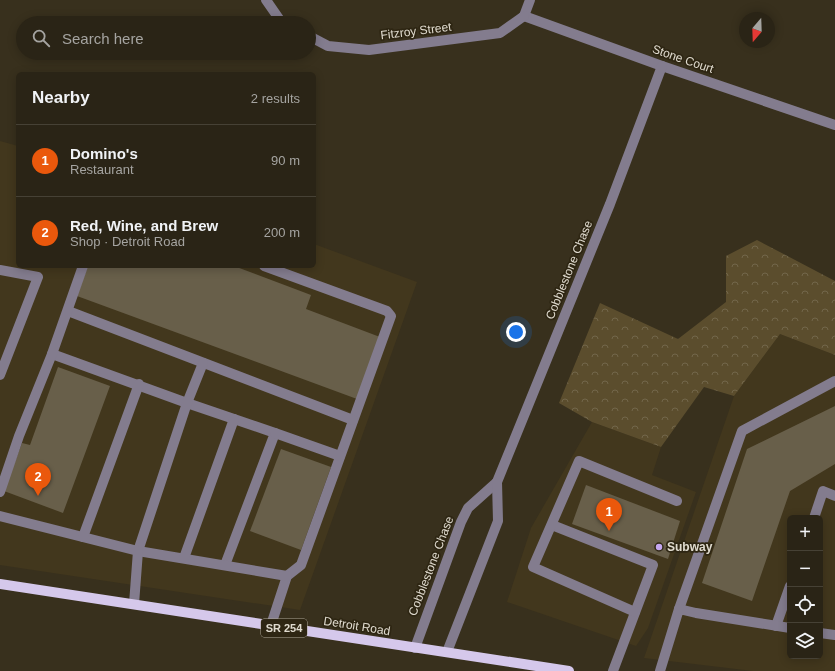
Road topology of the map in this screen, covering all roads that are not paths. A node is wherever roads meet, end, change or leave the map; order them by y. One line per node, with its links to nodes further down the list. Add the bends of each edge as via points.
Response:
1 (266, 0): 3 (street)
2 (530, 0): 4 (street)
3 (277, 16)
4 (524, 16): 5 (street, Fitzroy Street, via 500,33 369,50 328,46); 6 (street, Stone Court)
5 (316, 40)
6 (662, 66): 7 (street, Stone Court); 22 (street, Cobblestone Chase, via 610,204)
7 (835, 125)
8 (82, 268): 11 (street)
9 (269, 268): 19 (street, via 387,311 391,316)
10 (0, 270): 14 (street, via 38,277)
11 (68, 311): 12 (street); 13 (street)
12 (52, 354): 16 (street); 23 (street)
13 (202, 363): 17 (street); 19 (street)
14 (0, 375)
15 (835, 381): 37 (street, via 742,431)
16 (139, 384): 17 (street); 29 (street)
17 (187, 403): 18 (street); 30 (street)
18 (234, 419): 20 (street); 31 (street)
19 (353, 420): 21 (street)
20 (275, 433): 21 (street); 32 (street)
21 (340, 456): 33 (street, via 301,565)
22 (497, 482): 44 (street, Cobblestone Chase, via 468,508); 45 (street, Cobblestone Chase, via 498,521)
23 (0, 492)
24 (835, 496): 26 (street, via 823,491)
25 (677, 501): 28 (street, via 579,461)
26 (815, 515)
27 (0, 516): 29 (street)
28 (552, 525): 38 (street, via 533,567); 38 (street, via 653,565)
29 (83, 537): 30 (street)
30 (138, 551): 31 (street); 36 (street)
31 (184, 558): 32 (street)
32 (225, 565): 33 (street)
33 (287, 576): 39 (street)
34 (0, 584): 36 (main road, Detroit Road / SR 254)
35 (790, 587): 40 (street)
36 (134, 604): 39 (main road, Detroit Road / SR 254)
37 (679, 609): 40 (street); 49 (street)
38 (635, 612): 48 (street)
39 (271, 626): 44 (main road, Detroit Road / SR 254)
40 (776, 626): 41 (street)
41 (787, 628)
42 (823, 633): 43 (street)
43 (835, 633)
44 (414, 648): 45 (main road, Detroit Road / SR 254)
45 (447, 652): 46 (main road, Detroit Road / SR 254)
46 (547, 669): 47 (main road, Detroit Road / SR 254)
47 (569, 671)
48 (613, 671)
49 (660, 671)

